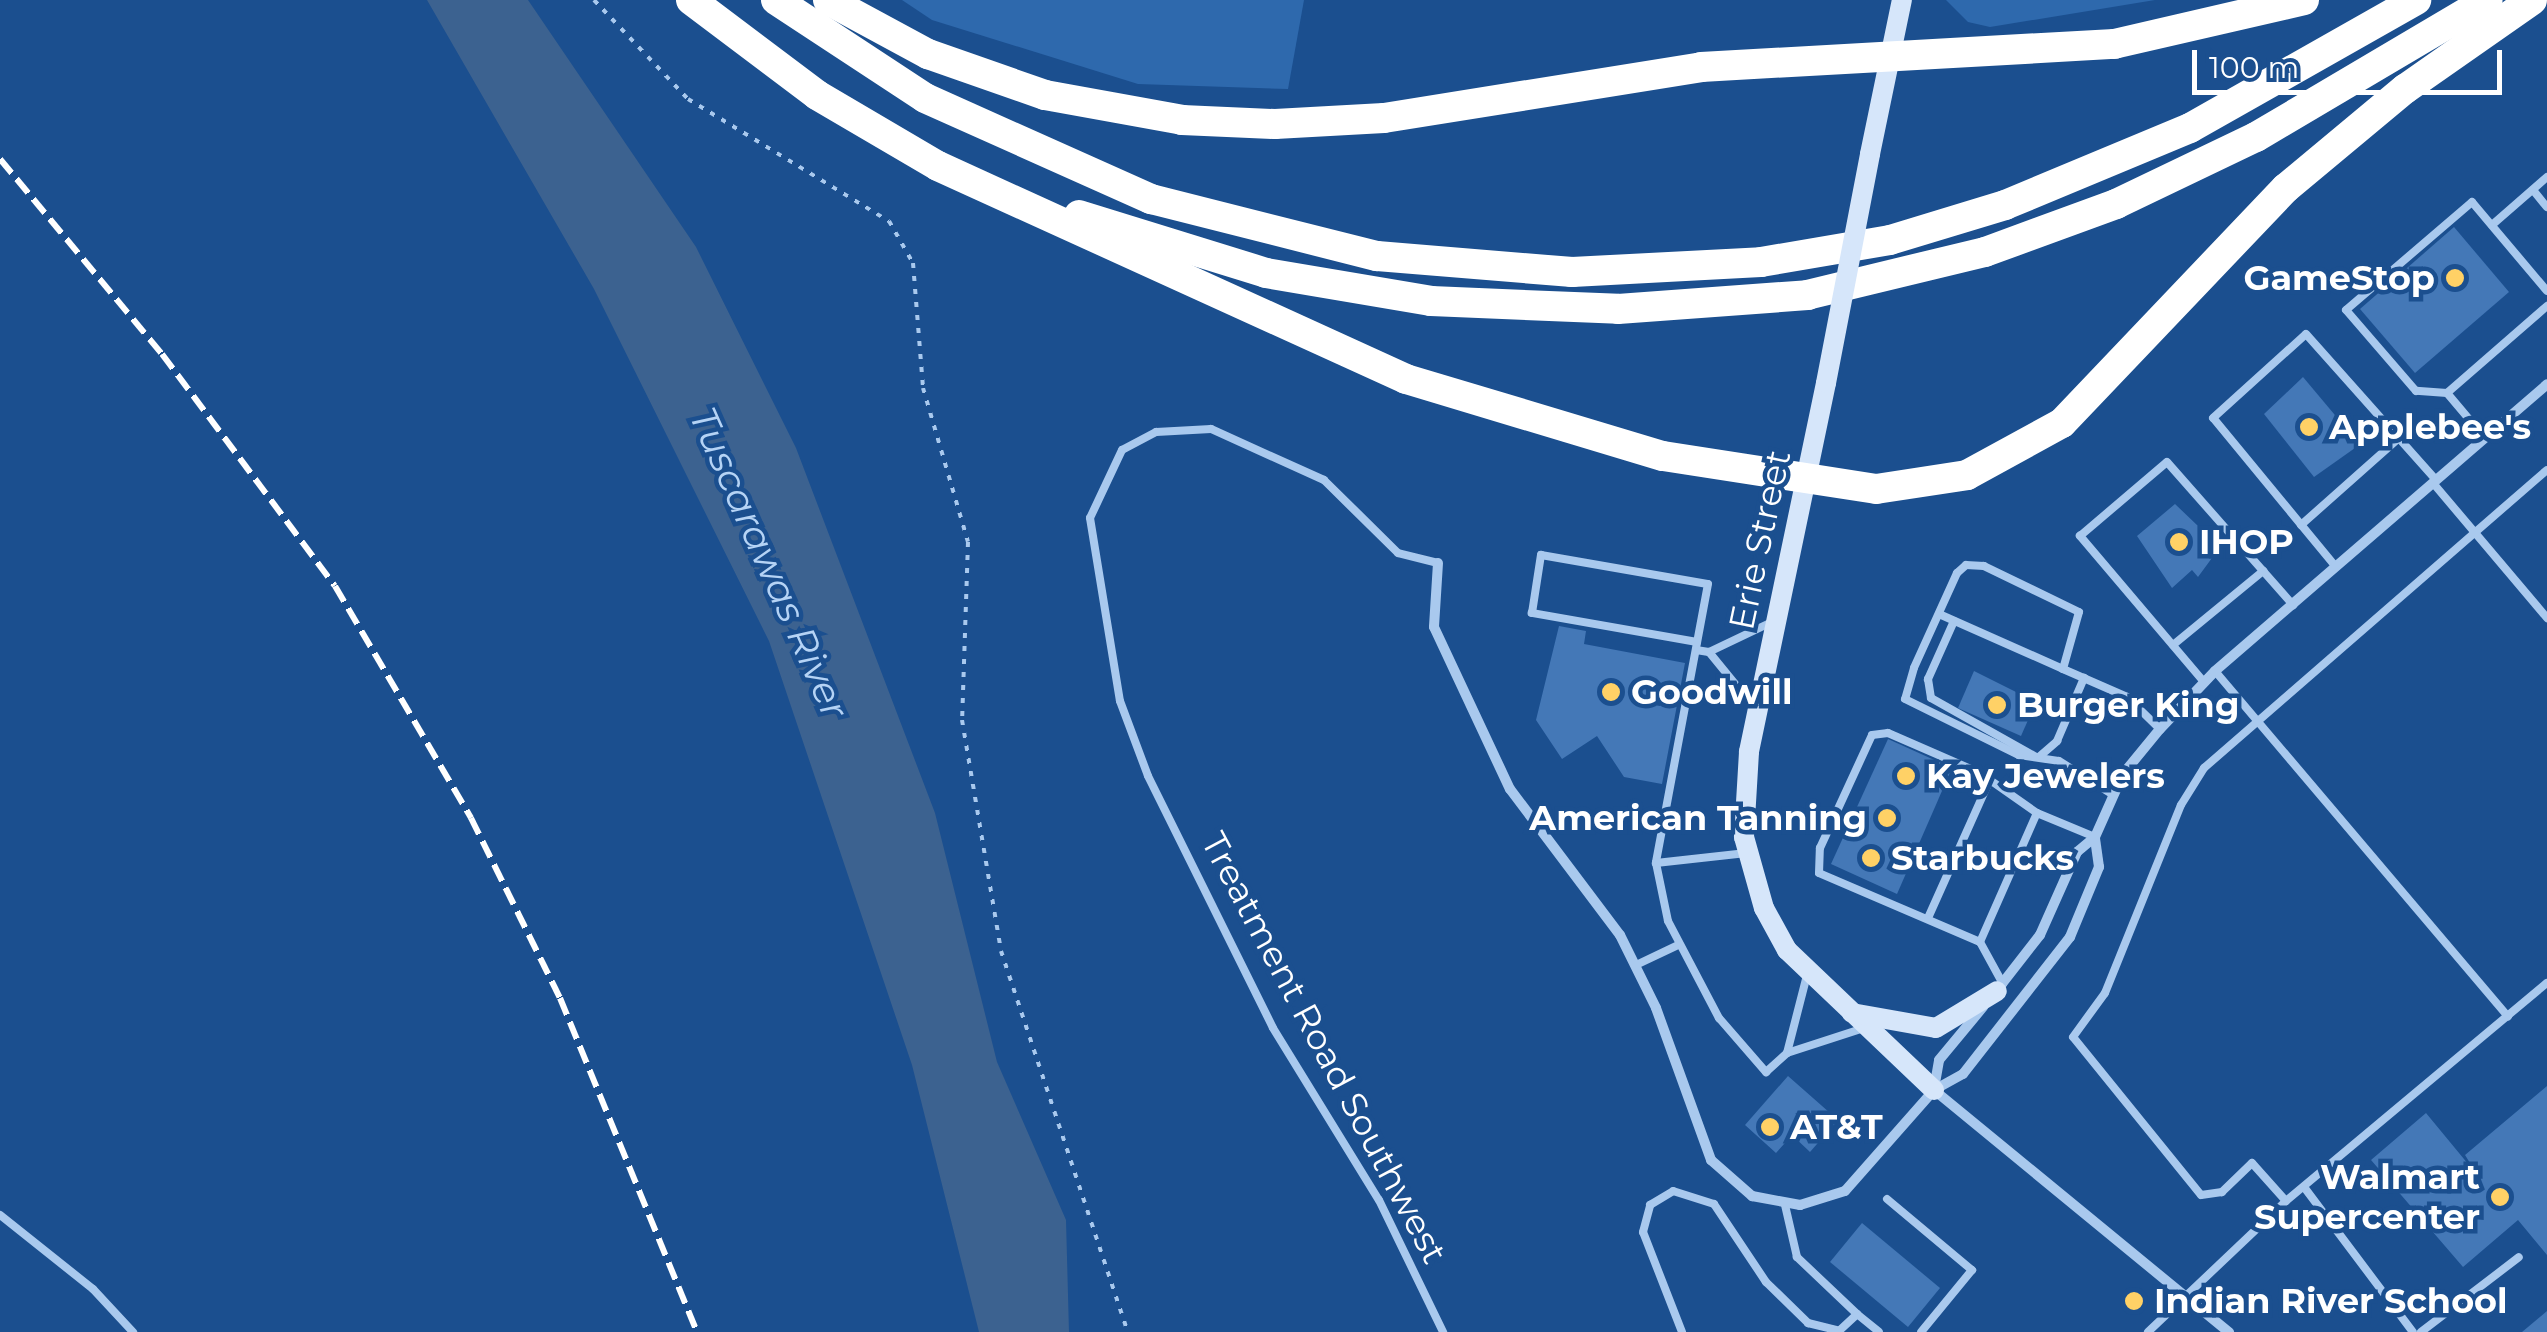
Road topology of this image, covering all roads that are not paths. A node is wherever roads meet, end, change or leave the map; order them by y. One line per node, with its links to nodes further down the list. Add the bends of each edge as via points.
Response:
1 (692, 0): 23 (highway, via 816,96 938,166 1291,331 1527,420)
2 (716, 0): 8 (highway, via 913,136 1092,221 1325,286 1495,307 1618,309 1806,295 1985,252 2190,172)
3 (776, 0): 7 (highway, via 925,98 1151,199 1346,251 1451,267 1572,272 1761,262 1890,240 2005,205 2190,128)
4 (828, 0): 10 (highway, via 1000,82 1106,108 1229,123 1384,118 1662,71)
5 (1902, 0): 10 (street, Erie Street)
6 (2304, 0): 10 (highway, via 2114,44)
7 (2416, 0)
8 (2488, 0)
9 (2532, 0): 23 (highway, via 2405,89 2286,188 2084,402 2036,442 1937,482)
10 (1891, 57): 23 (street, Erie Street, bridge)
11 (2547, 177): 12 (lane)
12 (2532, 190): 13 (lane); 14 (lane)
13 (2547, 207)
14 (2492, 224): 15 (lane); 18 (lane, via 2472,202 2346,310 2416,392)
15 (2547, 290)
16 (2547, 306): 18 (lane)
17 (2547, 384): 20 (street)
18 (2447, 393): 20 (lane)
19 (2399, 438): 22 (lane); 24 (lane); 24 (lane, via 2306,334 2214,418)
20 (2485, 438): 22 (street)
21 (2547, 470): 25 (lane)
22 (2434, 481): 25 (lane); 27 (street)
23 (1806, 484): 32 (street, Erie Street)
24 (2301, 525): 27 (lane)
25 (2474, 532): 31 (lane); 42 (lane)
26 (1438, 563): 54 (street, Treatment Road Southwest, via 1434,627 1510,789); 72 (lane, Treatment Road Southwest, via 1398,554 1324,480 1211,429 1156,432 1122,450 1090,518 1093,571 1120,702 1148,776 1273,1028 1379,1200)
27 (2336, 567): 29 (street)
28 (2262, 571): 29 (lane); 34 (lane); 34 (lane, via 2167,462 2080,536)
29 (2293, 604): 38 (street)
30 (1939, 614): 33 (lane); 37 (lane, via 1960,570 1984,566 2080,612); 44 (lane, via 1906,702)
31 (2547, 618)
32 (1776, 620): 36 (lane); 41 (street, Erie Street)
33 (1954, 621): 37 (lane); 44 (lane, via 1928,679 1931,698)
34 (2173, 645): 40 (lane)
35 (1697, 646): 35 (lane, via 1708,584 1541,555 1532,612); 36 (lane); 50 (lane)
36 (1710, 652): 41 (lane)
37 (2063, 669): 39 (lane)
38 (2215, 671): 40 (street); 42 (lane)
39 (2084, 678): 43 (lane, via 2127,697); 44 (lane, via 2058,741)
40 (2204, 682): 43 (street)
41 (1757, 711): 49 (street, Erie Street, via 1743,801)
42 (2258, 720): 59 (lane); 65 (lane, via 2188,788 2132,935 2100,1002 2073,1037 2201,1195 2222,1192 2252,1163)
43 (2160, 728): 46 (street)
44 (2036, 758): 46 (lane, via 2059,761)
45 (1988, 784): 47 (lane); 51 (lane); 51 (lane, via 1980,772 1888,733 1875,732 1865,747 1820,848 1818,871 1917,921)
46 (2112, 794): 48 (street)
47 (2037, 813): 48 (lane); 52 (lane)
48 (2095, 838): 57 (street, via 2078,852 2048,921); 62 (street, via 2098,867 2061,952 1963,1074)
49 (1748, 853): 50 (lane); 55 (street, Erie Street, via 1770,922)
50 (1656, 863): 53 (lane)
51 (1928, 918): 52 (lane)
52 (1980, 942): 57 (lane)
53 (1678, 945): 54 (lane); 61 (lane, via 1738,1044 1766,1072)
54 (1636, 964): 66 (street, Treatment Road Southwest, via 1711,1160 1736,1186)
55 (1808, 974): 58 (street, Erie Street); 61 (lane)
56 (2547, 983): 59 (lane)
57 (2000, 987): 58 (street, via 1931,1028); 62 (street, via 1939,1060)
58 (1845, 1011): 60 (street, Erie Street)
59 (2508, 1016): 63 (lane)
60 (1864, 1028): 61 (lane); 62 (street, Erie Street)
61 (1788, 1053)
62 (1934, 1090): 66 (street, via 1856,1183 1830,1198); 69 (street)
63 (2304, 1187): 65 (lane); 78 (lane)
64 (1887, 1199): 75 (lane, via 1972,1270)
65 (2286, 1202): 69 (lane)
66 (1785, 1205): 70 (lane, via 1797,1257)
67 (0, 1215): 71 (lane, via 93,1289)
68 (2519, 1258): 79 (lane)
69 (2183, 1292): 76 (lane); 77 (street)
70 (1858, 1314): 73 (lane, via 1839,1332 1808,1323 1766,1282 1714,1204 1674,1191 1650,1205 1643,1232); 74 (lane)
71 (133, 1332)
72 (1443, 1332)
73 (1682, 1332)
74 (1879, 1332)
75 (1921, 1332)
76 (2148, 1332)
77 (2229, 1332)
78 (2413, 1332)
79 (2421, 1332)

